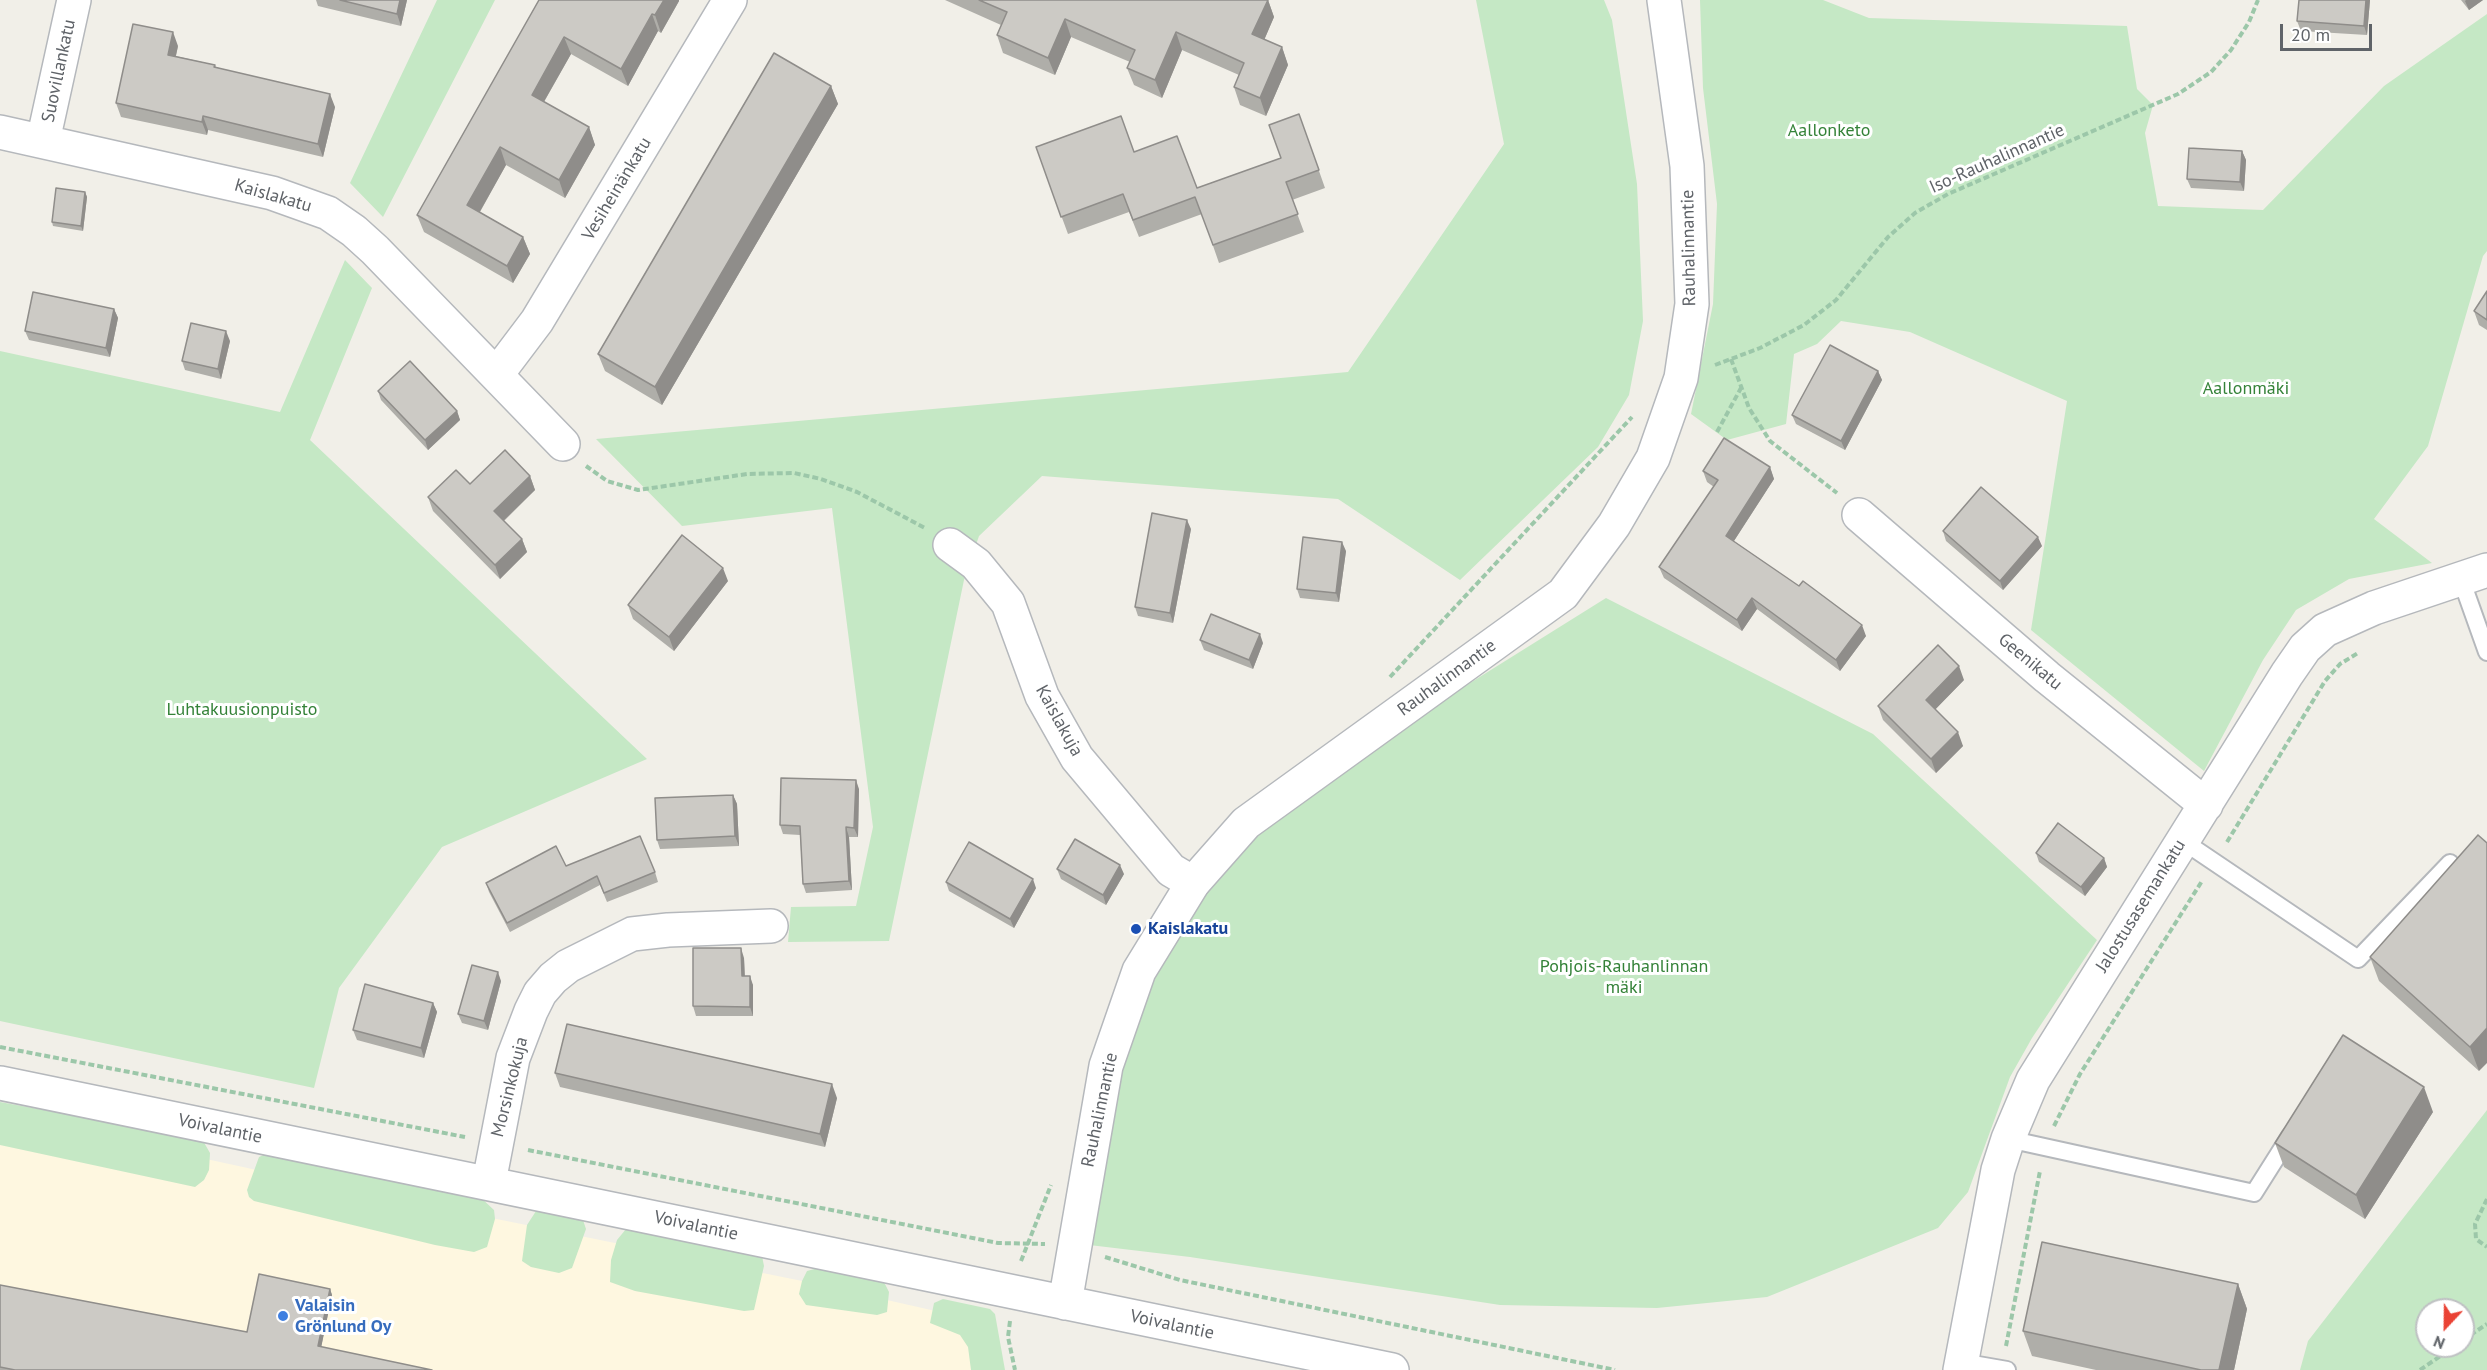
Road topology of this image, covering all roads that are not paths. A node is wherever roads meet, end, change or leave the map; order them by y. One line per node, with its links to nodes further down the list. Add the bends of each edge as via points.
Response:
1 (74, 0): 5 (street, Suovillankatu)
2 (730, 0): 6 (street, Vesiheinänkatu, via 537,321)
3 (1664, 0): 15 (street, Rauhalinnantie, via 1687,166 1692,304 1681,378 1653,458 1614,525 1563,594 1246,823)
4 (0, 132): 5 (street, Kaislakatu)
5 (44, 141): 6 (street, Kaislakatu, via 272,193 328,213 375,250)
6 (497, 374): 7 (street, Kaislakatu)
7 (563, 444)
8 (1859, 515): 12 (street, Geenikatu, via 2047,677)
9 (950, 545): 15 (street, Kaislakuja, via 976,564 1008,603 1042,696 1077,758 1172,870)
10 (2474, 574): 11 (lane); 12 (street, Jalostusasemankatu, via 2374,608 2325,630 2305,648 2287,674)
11 (2487, 652)
12 (2206, 805): 13 (street, Jalostusasemankatu)
13 (2183, 841): 14 (lane, via 2358,959); 19 (street, Jalostusasemankatu, via 2051,1048)
14 (2450, 863)
15 (1193, 883): 21 (street, Rauhalinnantie, via 1139,971 1106,1066)
16 (771, 926): 20 (street, Morsinkokuja, via 632,934 568,966 553,978 535,1002 513,1058)
17 (0, 1083): 20 (street, Voivalantie)
18 (2296, 1126): 19 (lane, via 2254,1193)
19 (2008, 1139): 22 (street, Jalostusasemankatu, via 1998,1170)
20 (489, 1182): 21 (street, Voivalantie)
21 (1065, 1303): 24 (street, Voivalantie)
22 (1960, 1366): 23 (lane)
23 (2004, 1369)
24 (1392, 1370)

